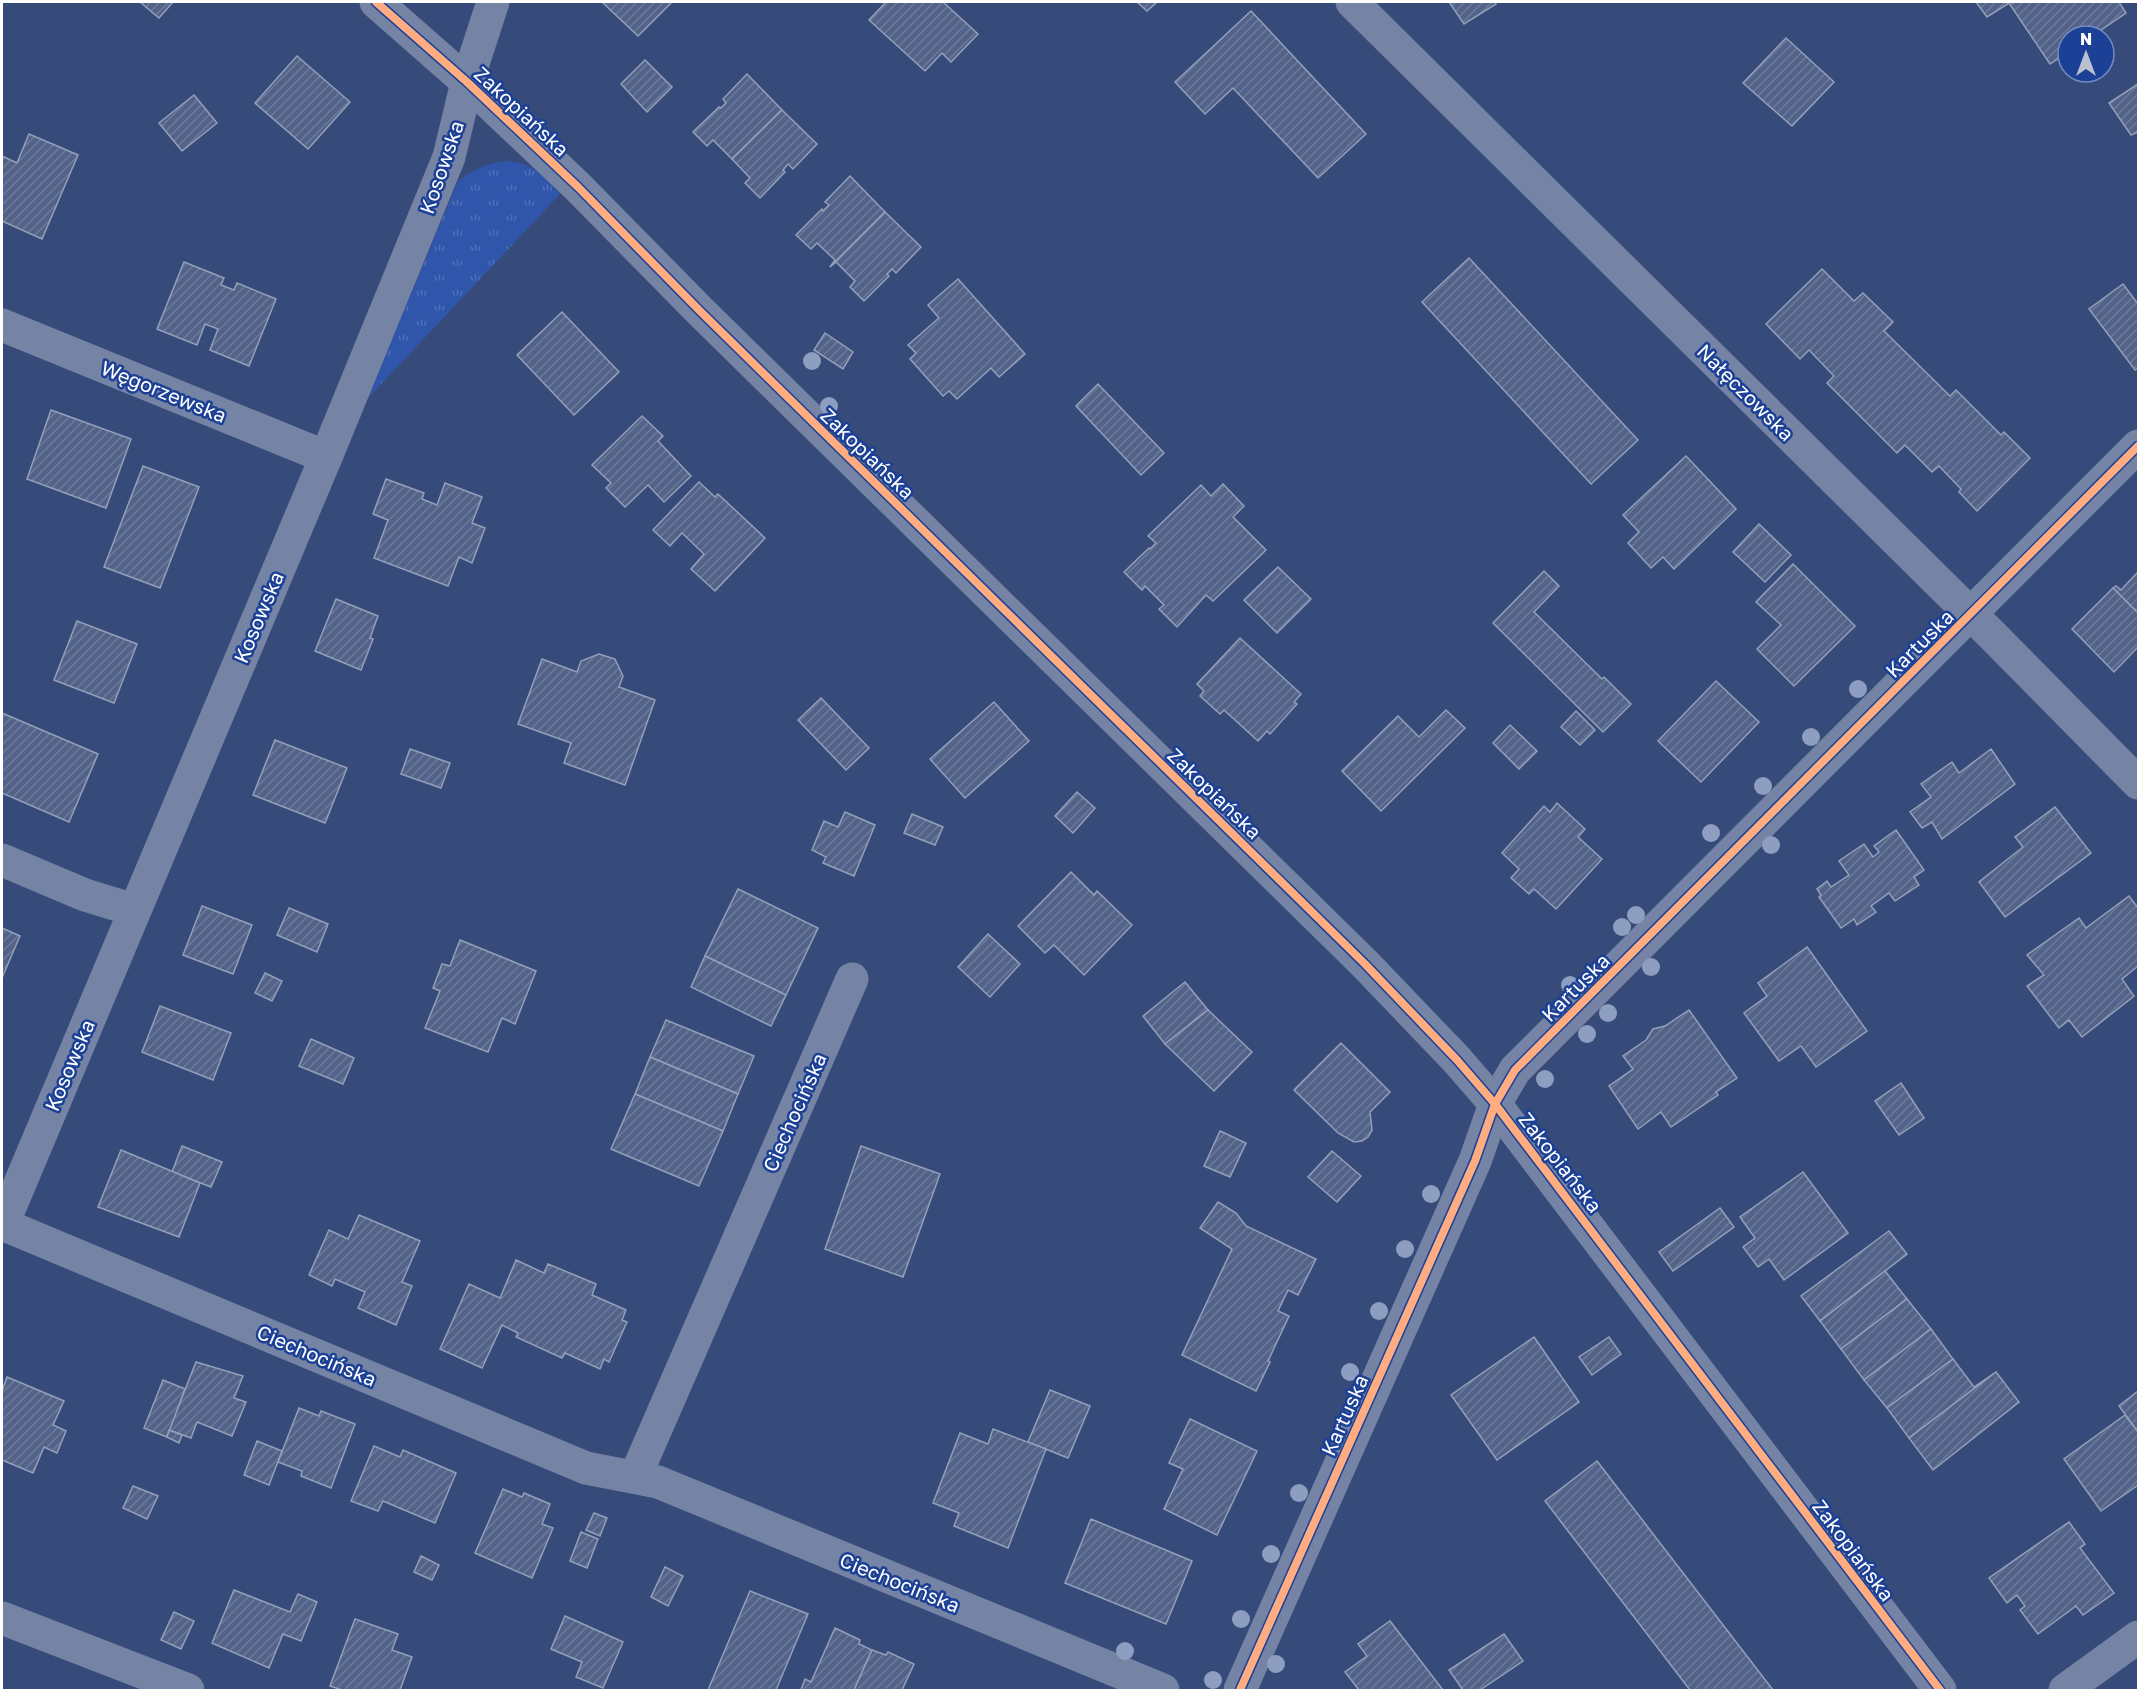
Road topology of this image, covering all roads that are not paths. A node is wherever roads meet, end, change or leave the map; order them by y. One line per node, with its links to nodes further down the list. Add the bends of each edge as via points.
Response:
1 (376, 2): 4 (street, Zakopiańska)
2 (493, 2): 4 (street, Kosowska)
3 (1352, 2): 8 (street, Nałęczowska)
4 (467, 82): 7 (street, Kosowska, via 449,157); 13 (street, Zakopiańska, via 1365,964)
5 (2, 325): 7 (street, Węgorzewska)
6 (2139, 446): 8 (street, Kartuska)
7 (326, 457): 11 (street, Kosowska)
8 (1971, 614): 9 (street, Nałęczowska); 13 (street, Kartuska, via 1515,1070)
9 (2139, 783)
10 (2, 860): 11 (street, via 85,896)
11 (134, 910): 14 (street, Kosowska)
12 (852, 979): 15 (street, Ciechocińska)
13 (1495, 1104): 20 (street, Kartuska, via 1475,1161); 21 (street, Zakopiańska)
14 (2, 1225): 15 (street, Ciechocińska, via 586,1468)
15 (635, 1477): 19 (street, Ciechocińska, via 657,1482)
16 (2, 1618): 18 (street)
17 (2139, 1637): 22 (street)
18 (188, 1690)
19 (1163, 1690)
20 (1240, 1690)
21 (1940, 1690)
22 (2066, 1690)

